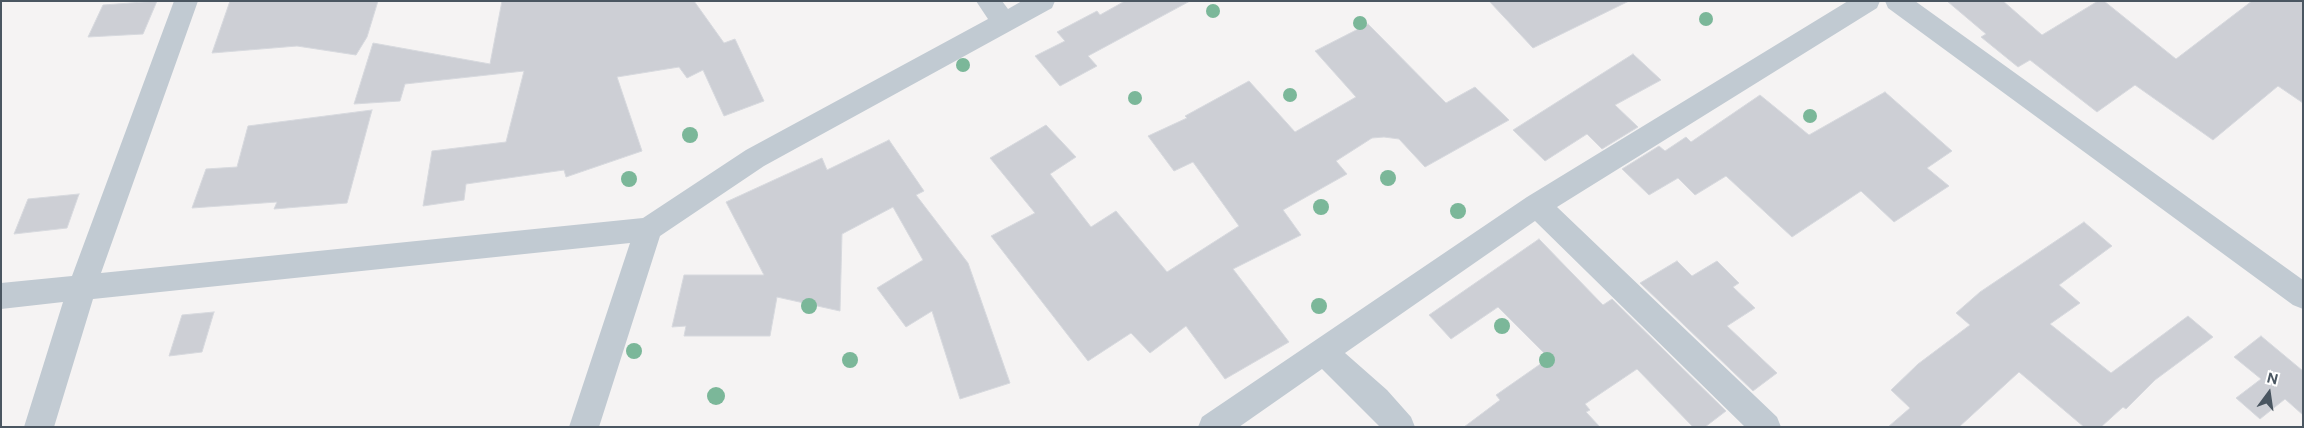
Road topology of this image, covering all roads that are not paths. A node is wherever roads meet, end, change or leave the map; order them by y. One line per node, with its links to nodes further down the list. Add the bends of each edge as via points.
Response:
1 (186, 1): 8 (street)
2 (1043, 1): 5 (street)
3 (1868, 1): 6 (street)
4 (1897, 1): 10 (street)
5 (996, 11): 7 (street, via 755,158)
6 (1537, 205): 11 (street); 16 (street)
7 (648, 229): 8 (street); 13 (street)
8 (82, 287): 9 (street); 12 (street)
9 (1, 296)
10 (2303, 296)
11 (1323, 351): 14 (street); 15 (street)
12 (38, 427)
13 (584, 427)
14 (1212, 427)
15 (1400, 427)
16 (1766, 427)

